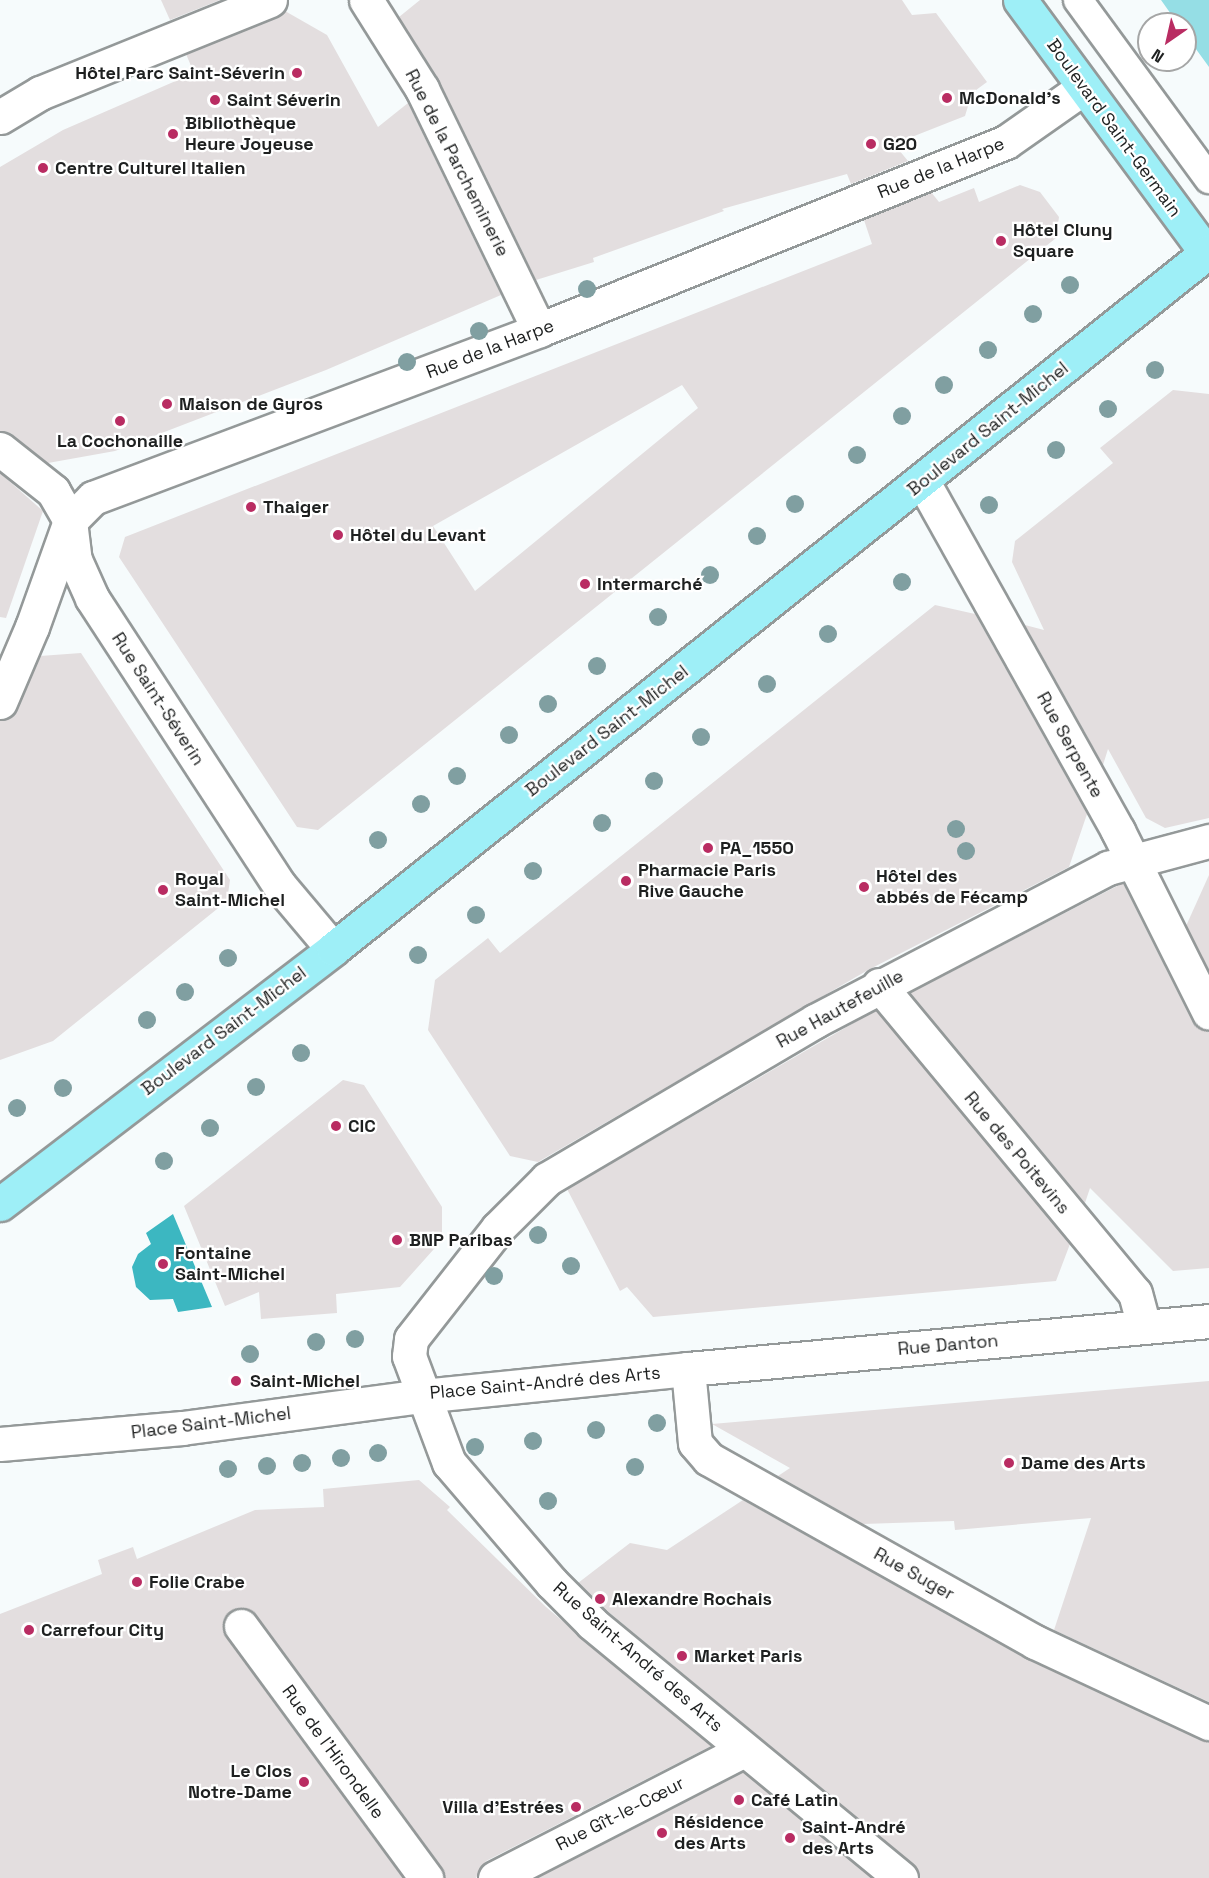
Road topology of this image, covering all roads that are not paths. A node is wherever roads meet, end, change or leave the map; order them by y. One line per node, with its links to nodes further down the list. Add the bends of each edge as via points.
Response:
1 (270, 0): 6 (street, via 40,93)
2 (366, 0): 9 (street, Rue de la Parcheminerie, via 422,89)
3 (1020, 0): 5 (main road, Boulevard Saint-Germain)
4 (1078, 0): 7 (lane)
5 (1083, 88): 8 (main road, Boulevard Saint-Germain); 9 (street, Rue de la Harpe, via 1006,142)
6 (0, 117)
7 (1209, 179)
8 (1208, 253): 11 (main road, Boulevard Saint-Michel)
9 (539, 330): 12 (street, Rue de la Harpe, via 93,498)
10 (0, 448): 12 (street, Rue Saint-Séverin, via 53,490)
11 (923, 482): 15 (street, Rue Serpente); 16 (main road, Boulevard Saint-Michel)
12 (70, 521): 13 (street, Rue de la Harpe); 16 (street, Rue Saint-Séverin, via 75,560 92,598 280,886)
13 (0, 702)
14 (1209, 841): 15 (street, Rue Hautefeuille)
15 (1133, 859): 17 (street, Rue Hautefeuille, via 1108,868); 18 (street, Rue Serpente)
16 (333, 949): 19 (main road, Boulevard Saint-Michel)
17 (879, 986): 20 (street, Rue Hautefeuille, via 547,1179); 22 (street, Rue des Poitevins, via 1135,1293)
18 (1209, 1013)
19 (0, 1204)
20 (498, 1228): 24 (street, Place Saint-André des Arts, via 411,1339 409,1356)
21 (1209, 1321): 22 (street, Rue Danton)
22 (1144, 1327): 23 (street, Rue Danton)
23 (688, 1368): 24 (street, Place Saint-André des Arts); 27 (street, Rue Suger, via 695,1443 709,1459 1035,1642)
24 (422, 1396): 25 (street, Place Saint-Michel, via 182,1428); 28 (street, Rue Saint-André des Arts, via 449,1463 552,1583 592,1623)
25 (0, 1443)
26 (241, 1626): 29 (street, Rue de l'Hirondelle)
27 (1209, 1723)
28 (744, 1750): 30 (street, Rue Gît-le-Cœur); 31 (street, Rue Saint-André des Arts)
29 (426, 1878)
30 (495, 1878)
31 (901, 1878)

